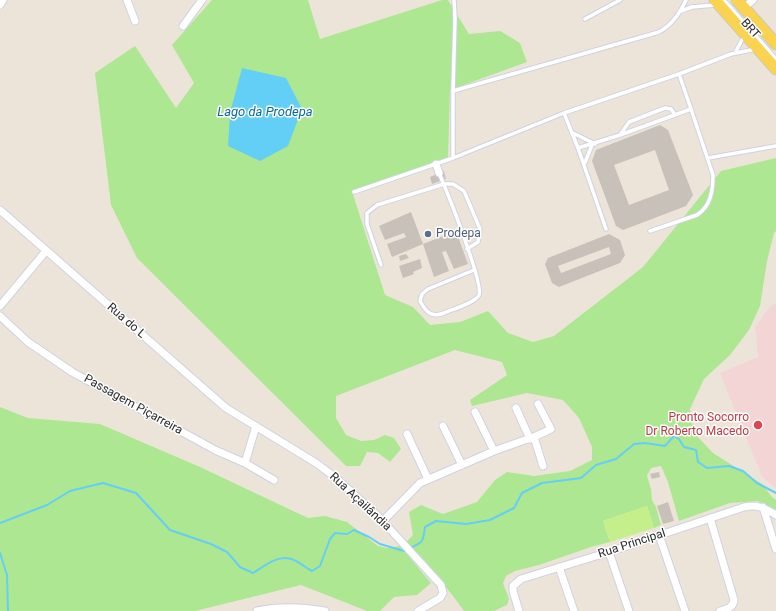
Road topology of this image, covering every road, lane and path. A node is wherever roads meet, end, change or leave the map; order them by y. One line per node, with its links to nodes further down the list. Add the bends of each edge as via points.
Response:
1 (3, 0): 10 (street)
2 (127, 0): 13 (street)
3 (202, 0): 14 (street)
4 (454, 0): 22 (lane)
5 (620, 0): 12 (lane)
6 (686, 0): 11 (lane)
7 (753, 0): 9 (street)
8 (720, 2): 11 (lane); 15 (main road); 19 (lane, BRT)
9 (740, 4): 16 (main road)
10 (0, 5)
11 (681, 11): 22 (lane, via 666,29 660,32)
12 (585, 19)
13 (135, 21)
14 (183, 26)
15 (745, 34): 17 (main road); 18 (lane)
16 (776, 44)
17 (757, 48): 18 (lane); 20 (main road)
18 (735, 53): 21 (lane)
19 (776, 59)
20 (776, 69)
21 (679, 74): 23 (lane); 24 (lane)
22 (453, 91): 31 (lane)
23 (691, 109): 25 (lane); 32 (lane)
24 (564, 112): 26 (lane); 31 (lane)
25 (675, 115): 27 (lane); 27 (lane, via 671,109 665,108 628,122)
26 (573, 134): 28 (lane); 30 (lane)
27 (620, 135): 28 (lane)
28 (594, 144): 30 (lane); 34 (lane)
29 (776, 146): 32 (lane)
30 (578, 148): 34 (lane)
31 (453, 158): 33 (lane)
32 (708, 158): 40 (lane, via 713,186 711,196 702,212)
33 (436, 164): 35 (street); 37 (lane)
34 (584, 165): 39 (lane)
35 (439, 173): 36 (lane)
36 (444, 184): 41 (lane); 41 (lane, via 454,184 464,192 480,229 478,242); 43 (lane, via 377,205 367,213 367,224)
37 (354, 192)
38 (0, 210): 42 (street, Rua do L)
39 (606, 229)
40 (650, 231)
41 (467, 249): 44 (lane)
42 (46, 251): 45 (street); 50 (street, Rua do L, via 226,408)
43 (381, 265)
44 (474, 270): 44 (lane, via 480,294 476,300 439,314 431,314 425,310 420,301 422,294 428,289)
45 (0, 306)
46 (0, 316): 55 (street, Passagem Piçarreira, via 28,342 72,372 215,450)
47 (538, 404): 53 (street, via 551,429)
48 (516, 408): 53 (street)
49 (476, 412): 54 (street)
50 (256, 426): 55 (street); 63 (street, Rua Açailândia, via 336,478)
51 (443, 426): 56 (street)
52 (407, 434): 58 (street)
53 (532, 438): 54 (street); 57 (street)
54 (494, 451): 56 (street)
55 (245, 463): 59 (street, Passagem Piçarreira)
56 (462, 464): 58 (street)
57 (543, 466)
58 (428, 479): 63 (street, via 420,483)
59 (274, 480)
60 (763, 507): 61 (street); 62 (street, Rua Principal, via 751,505); 65 (street)
61 (776, 515)
62 (710, 518): 64 (street, Rua Principal); 75 (street, via 734,600 729,608)
63 (382, 522): 70 (street, Rua Açailândia, via 441,585 443,593 440,598)
64 (659, 535): 66 (street, Rua Principal); 74 (street)
65 (776, 549)
66 (609, 552): 67 (street, Rua Principal); 73 (street)
67 (559, 567): 71 (street, Rua Principal, via 516,582 513,591); 72 (street)
68 (257, 611): 69 (street, via 291,607)
69 (325, 611)
70 (418, 611)
71 (519, 611)
72 (574, 611)
73 (629, 611)
74 (685, 611)
75 (720, 611)

